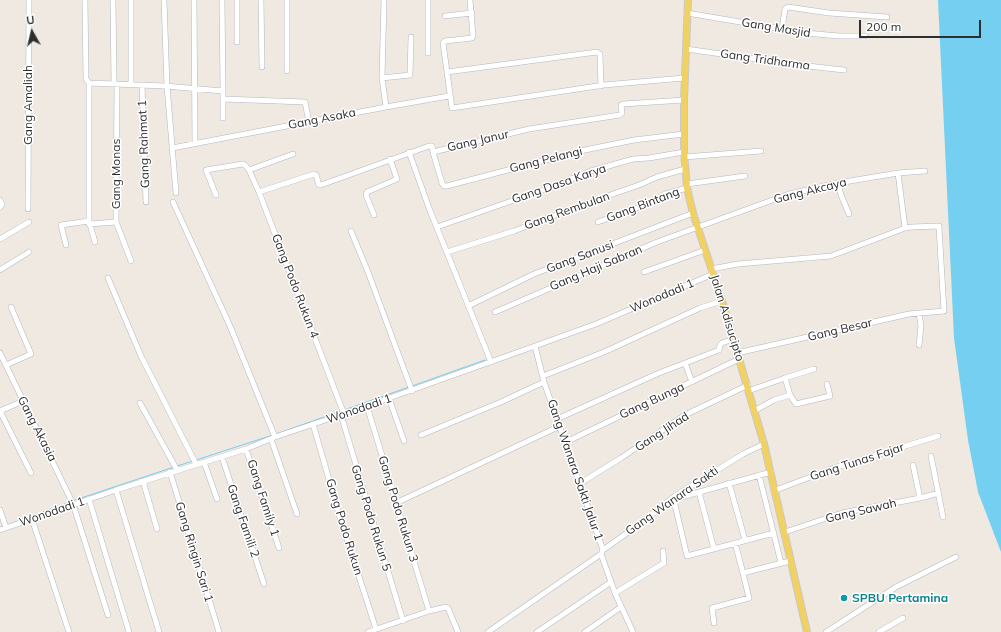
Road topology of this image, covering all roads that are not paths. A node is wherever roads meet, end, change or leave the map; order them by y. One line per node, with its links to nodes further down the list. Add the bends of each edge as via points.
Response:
1 (29, 0): 68 (street, Gang Amaliah)
2 (85, 0): 31 (street, via 86,79)
3 (113, 0): 32 (street, Gang Monas)
4 (131, 0): 33 (street)
5 (164, 0): 35 (street)
6 (194, 0): 37 (street)
7 (222, 0): 38 (street)
8 (237, 0): 22 (street)
9 (261, 0): 25 (street)
10 (287, 0): 27 (street)
11 (384, 0): 29 (street)
12 (428, 0): 24 (street)
13 (470, 0): 15 (street)
14 (688, 0): 16 (main road, Jalan Adisucipto)
15 (472, 13): 17 (street); 28 (street, via 472,38 444,42)
16 (687, 13): 19 (street, Gang Masjid); 23 (main road, Jalan Adisucipto)
17 (445, 16)
18 (887, 17): 19 (street, via 788,7 785,9)
19 (782, 29): 20 (street, Gang Masjid, via 826,35)
20 (865, 36)
21 (411, 37): 29 (street, via 410,75)
22 (237, 42)
23 (686, 49): 26 (street, Gang Tridharma); 30 (main road, Jalan Adisucipto)
24 (428, 53)
25 (262, 67)
26 (844, 70)
27 (287, 72)
28 (447, 72): 36 (street, via 598,52); 39 (street)
29 (382, 78): 42 (street)
30 (684, 78): 36 (street); 41 (main road, Jalan Adisucipto)
31 (89, 83): 32 (street); 75 (street)
32 (115, 83): 33 (street); 73 (street, Gang Monas)
33 (131, 85): 34 (street)
34 (142, 85): 35 (street); 65 (street, Gang Rahmat 1)
35 (167, 86): 37 (street); 47 (street)
36 (602, 86): 39 (street, via 453,108)
37 (195, 89): 38 (street); 46 (street)
38 (223, 91): 40 (street)
39 (449, 96): 42 (street, Gang Asaka)
40 (223, 99): 43 (street); 44 (street, via 305,102)
41 (684, 100): 45 (main road, Jalan Adisucipto); 50 (street, Gang Janur, via 624,104 621,105 620,114 529,129)
42 (386, 107): 44 (street, Gang Asaka)
43 (223, 118)
44 (309, 122): 46 (street, Gang Asaka)
45 (684, 134): 50 (street, Gang Pelangi, via 634,140 580,151 447,186 442,183); 52 (main road, Jalan Adisucipto)
46 (195, 144): 47 (street, Gang Asaka)
47 (172, 148): 62 (street)
48 (761, 151): 52 (street, Gang Dasa Karya)
49 (409, 152): 50 (street, Gang Janur, via 429,146 432,146); 53 (street, Gang Janur); 76 (street)
50 (433, 152)
51 (293, 154): 55 (street)
52 (684, 154): 54 (main road, Jalan Adisucipto); 76 (street, Gang Dasa Karya, via 633,159 591,171)
53 (390, 159): 61 (street, Gang Janur, via 321,185 314,174); 71 (street, via 397,179 366,195)
54 (685, 169): 60 (main road, Jalan Adisucipto); 85 (street, Gang Rembulan)
55 (249, 170): 61 (street, Gang Podo Rukun 4); 63 (street, via 243,164 207,170)
56 (925, 171): 57 (street, Gang Akcaya)
57 (898, 173): 59 (street, Gang Akcaya); 78 (street)
58 (745, 176): 60 (street, Gang Bintang)
59 (838, 183): 70 (street); 77 (street, Gang Akcaya, via 789,194)
60 (687, 186): 69 (main road, Jalan Adisucipto); 74 (street, Gang Bintang)
61 (259, 192): 119 (street, Gang Podo Rukun 4)
62 (176, 193)
63 (216, 195)
64 (0, 200): 67 (street)
65 (146, 202)
66 (173, 202): 125 (street, via 230,326)
67 (0, 207)
68 (28, 209)
69 (693, 213): 77 (main road, Jalan Adisucipto); 92 (street, Gang Sanusi, via 539,272)
70 (849, 214)
71 (374, 215)
72 (29, 222): 80 (street)
73 (116, 222): 75 (street); 86 (street, Gang Monas)
74 (598, 222)
75 (89, 223): 81 (street); 82 (street, via 62,225)
76 (437, 227): 85 (street)
77 (698, 228): 83 (main road, Jalan Adisucipto); 95 (street, Gang Haji Sabran, via 657,242)
78 (905, 228): 89 (street, Wonodadi 1, via 831,256 738,264); 94 (street, Wonodadi 1, via 939,226)
79 (351, 231): 111 (street)
80 (0, 239)
81 (95, 242)
82 (66, 245)
83 (705, 250): 88 (street); 89 (main road, Jalan Adisucipto)
84 (29, 252): 87 (street)
85 (448, 252): 92 (street)
86 (131, 261)
87 (0, 270)
88 (644, 272)
89 (712, 272): 91 (main road, Jalan Adisucipto); 99 (street, Wonodadi 1, via 596,324)
90 (108, 278): 133 (street, via 141,356)
91 (722, 301): 97 (main road, Jalan Adisucipto); 107 (street, via 700,308)
92 (468, 306): 102 (street)
93 (11, 307): 104 (street, via 31,353)
94 (944, 311): 96 (street, Gang Besar)
95 (495, 312)
96 (919, 313): 98 (street); 101 (street, Gang Besar)
97 (733, 339): 101 (main road, Jalan Adisucipto); 103 (street, via 722,343 719,350)
98 (919, 345)
99 (535, 346): 102 (street, Wonodadi 1); 107 (street, Gang Wanara Sakti Jalur 1)
100 (0, 353): 104 (street, Gang Akasia)
101 (738, 356): 108 (street, Gang Bunga); 110 (main road, Jalan Adisucipto)
102 (491, 362): 111 (street, Wonodadi 1)
103 (685, 363): 108 (street); 120 (street)
104 (6, 365): 114 (street, Gang Akasia)
105 (814, 369): 106 (street, Gang Jihad)
106 (785, 378): 110 (street, Gang Jihad); 112 (street)
107 (544, 379): 120 (street, Gang Wanara Sakti Jalur 1); 123 (street, via 514,396)
108 (692, 382): 127 (street, Gang Bunga)
109 (827, 384): 112 (street, via 830,396 796,404)
110 (748, 388): 118 (main road, Jalan Adisucipto); 142 (street, Gang Jihad, via 685,415)
111 (412, 390): 113 (street, Wonodadi 1)
112 (790, 395): 118 (street)
113 (389, 398): 116 (street, Wonodadi 1); 126 (street)
114 (23, 401): 117 (street); 151 (street, Gang Akasia)
115 (140, 403): 135 (street)
116 (367, 406): 119 (street, Wonodadi 1); 150 (street, Gang Podo Rukun 3)
117 (0, 411): 138 (street)
118 (754, 411): 128 (main road, Jalan Adisucipto)
119 (343, 414): 121 (street, Wonodadi 1); 178 (street, Gang Podo Rukun 5)
120 (557, 419): 122 (street, Gang Wanara Sakti Jalur 1)
121 (313, 424): 125 (street, Wonodadi 1); 180 (street, Gang Podo Rukun)
122 (560, 426): 127 (street, Gang Wanara Sakti Jalur 1); 150 (street)
123 (421, 435)
124 (938, 436): 144 (street, Gang Tunas Fajar, via 834,468)
125 (274, 438): 129 (street, Wonodadi 1); 153 (street)
126 (404, 441)
127 (566, 442): 142 (street, Gang Wanara Sakti Jalur 1)
128 (764, 444): 137 (main road, Jalan Adisucipto); 166 (street, Gang Wanara Sakti, via 675,496)
129 (246, 449): 131 (street, Wonodadi 1); 163 (street, Gang Family 1)
130 (931, 456): 146 (street)
131 (222, 457): 132 (street, Wonodadi 1); 172 (street, Gang Famili 2)
132 (204, 462): 133 (street, Wonodadi 1); 149 (street)
133 (196, 464): 135 (street, Wonodadi 1)
134 (913, 465): 147 (street)
135 (176, 468): 136 (street, Wonodadi 1)
136 (170, 472): 140 (street, Wonodadi 1); 184 (street, Gang Ringin Sari 1)
137 (771, 472): 139 (street); 144 (main road, Jalan Adisucipto)
138 (31, 473)
139 (759, 476): 141 (street); 160 (street)
140 (143, 481): 143 (street, Wonodadi 1); 157 (street)
141 (729, 483): 145 (street); 161 (street)
142 (579, 484): 166 (street, Gang Wanara Sakti Jalur 1)
143 (116, 490): 148 (street, Wonodadi 1); 183 (street)
144 (776, 490): 159 (main road, Jalan Adisucipto)
145 (699, 492): 164 (street); 164 (street, via 676,499 675,502 686,555)
146 (939, 493): 147 (street, Gang Sawah); 154 (street)
147 (920, 498): 159 (street, Gang Sawah, via 842,513)
148 (89, 499): 151 (street, Wonodadi 1); 182 (street)
149 (216, 499)
150 (396, 503): 175 (street, Gang Podo Rukun 3)
151 (74, 504): 155 (street, Wonodadi 1); 176 (street, Gang Akasia)
152 (0, 510): 156 (street)
153 (298, 514)
154 (943, 517)
155 (32, 519): 156 (street, Wonodadi 1); 181 (street)
156 (6, 526): 158 (street, Wonodadi 1)
157 (157, 529)
158 (0, 530)
159 (785, 532): 168 (main road, Jalan Adisucipto)
160 (774, 533): 161 (street); 169 (street)
161 (745, 540): 162 (street)
162 (735, 543): 164 (street); 170 (street)
163 (279, 548)
164 (714, 549)
165 (663, 551): 173 (street, via 664,563)
166 (602, 552): 171 (street); 187 (street, Gang Wanara Sakti Jalur 1)
167 (956, 557): 192 (street, via 896,587)
168 (790, 561): 169 (street); 191 (main road, Jalan Adisucipto)
169 (781, 563): 170 (street)
170 (743, 572): 179 (street, via 748,599 712,608)
171 (611, 582): 173 (street); 188 (street)
172 (264, 584)
173 (615, 593): 174 (street)
174 (621, 607): 189 (street); 190 (street)
175 (430, 611): 178 (street); 186 (street, via 448,608)
176 (108, 615)
177 (903, 618): 193 (street)
178 (403, 621): 180 (street)
179 (714, 623)
180 (376, 629): 185 (street)
181 (69, 632)
182 (129, 632)
183 (159, 632)
184 (219, 632)
185 (368, 632)
186 (458, 632)
187 (488, 632)
188 (538, 632)
189 (585, 632)
190 (632, 632)
191 (807, 632)
192 (826, 632)
193 (879, 632)

